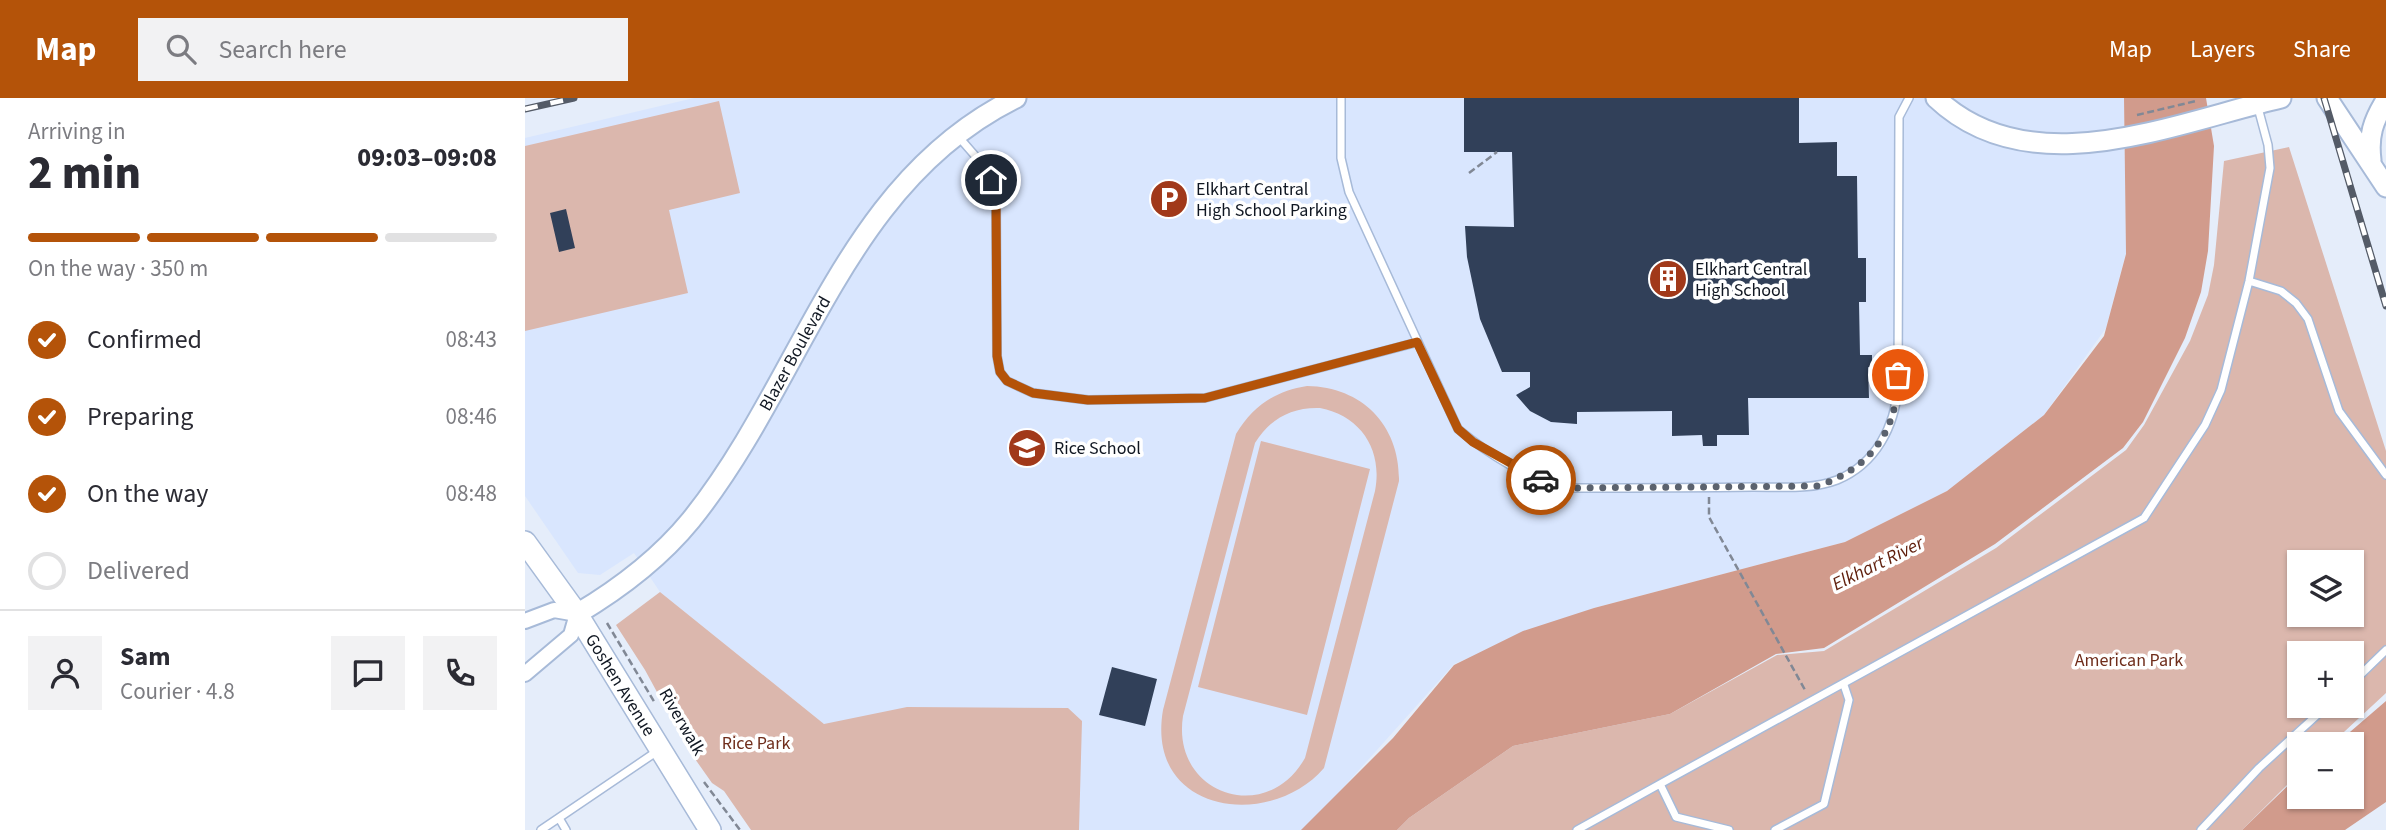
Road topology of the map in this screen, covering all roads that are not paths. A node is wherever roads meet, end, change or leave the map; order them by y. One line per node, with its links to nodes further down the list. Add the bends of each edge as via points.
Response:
1 (1016, 98): 9 (main road, Blazer Boulevard)
2 (1341, 98): 13 (lane, via 1341,158 1349,192)
3 (1909, 98): 13 (lane, via 1899,117 1896,410 1888,433 1840,479 1817,486 1709,488 1566,488 1538,479 1458,429)
4 (1936, 98): 8 (main road, via 1971,122 2023,140 2079,145)
5 (2281, 98): 8 (main road)
6 (2327, 98): 10 (main road)
7 (2386, 100): 10 (main road, via 2371,126)
8 (2257, 104): 12 (lane, via 2270,168)
9 (957, 134): 13 (lane, via 983,166 996,197 997,356 1000,372 1016,387 1088,400 1205,398); 16 (main road, Blazer Boulevard, via 868,225 738,450 690,521 632,577)
10 (2371, 165): 11 (main road)
11 (2386, 187)
12 (2249, 281): 14 (lane, via 2281,291 2308,319 2339,411); 21 (lane, via 2221,390 2205,425 2144,518)
13 (1417, 342)
14 (2386, 475)
15 (528, 552): 16 (main road, Goshen Avenue)
16 (577, 614): 17 (street, via 554,610); 20 (street, Blazer Boulevard, via 571,635); 23 (main road, Goshen Avenue)
17 (525, 621)
18 (2386, 650): 19 (lane)
19 (2364, 671)
20 (525, 674)
21 (1844, 685): 24 (lane); 31 (lane, via 1849,700 1824,804)
22 (2314, 718): 32 (lane)
23 (660, 749): 25 (lane); 28 (main road, Goshen Avenue)
24 (1660, 784): 29 (lane); 30 (lane, via 1676,817)
25 (559, 818): 26 (lane); 27 (lane)
26 (541, 830)
27 (566, 830)
28 (710, 830)
29 (1577, 830)
30 (1729, 830)
31 (1775, 830)
32 (2201, 830)

